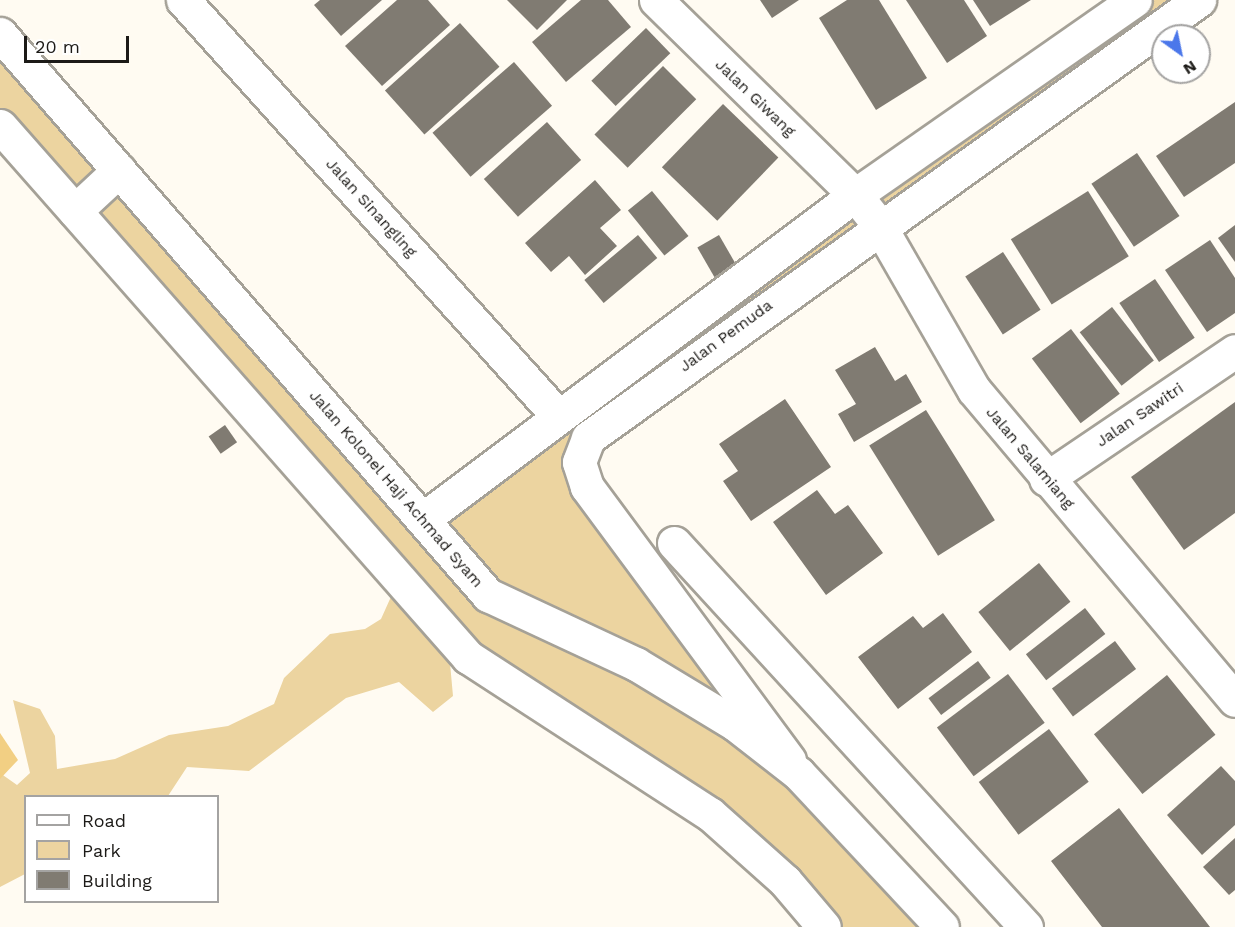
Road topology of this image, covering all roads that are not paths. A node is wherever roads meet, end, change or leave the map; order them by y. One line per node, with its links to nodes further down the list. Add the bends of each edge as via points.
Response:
1 (183, 0): 12 (street, Jalan Sinangling)
2 (656, 0): 8 (street, Jalan Giwang)
3 (1135, 0): 8 (street, Jalan Pemuda)
4 (1199, 0): 10 (street, Jalan Pemuda)
5 (0, 34): 7 (street, Jalan Kolonel Haji Achmad Syam)
6 (0, 126): 9 (street)
7 (119, 170): 9 (street); 14 (street, Jalan Kolonel Haji Achmad Syam)
8 (855, 195): 10 (street, Jalan Salamiang); 12 (street, Jalan Pemuda)
9 (75, 211): 18 (street, via 468,657 710,814 785,881)
10 (879, 225): 13 (street, Jalan Salamiang, via 974,390); 17 (street, Jalan Pemuda, via 588,438 579,462 587,487)
11 (1235, 351): 13 (street, Jalan Sawitri)
12 (559, 417): 14 (street, Jalan Pemuda)
13 (1046, 479): 16 (street, Jalan Salamiang)
14 (423, 519): 17 (street, Jalan Kolonel Haji Achmad Syam, via 488,595 636,664 735,724)
15 (674, 543): 20 (street)
16 (1235, 700)
17 (799, 774): 19 (street, Jalan Kolonel Haji Achmad Syam)
18 (824, 927)
19 (942, 927)
20 (1026, 927)

